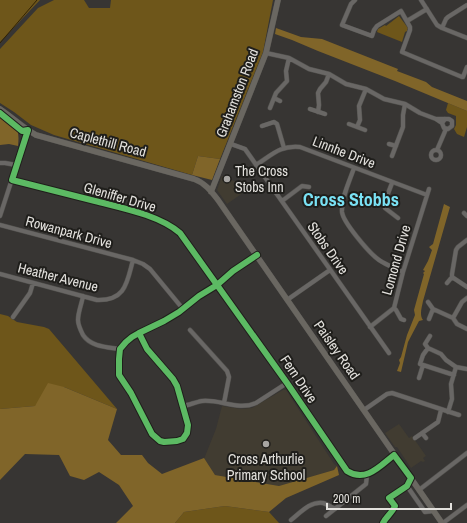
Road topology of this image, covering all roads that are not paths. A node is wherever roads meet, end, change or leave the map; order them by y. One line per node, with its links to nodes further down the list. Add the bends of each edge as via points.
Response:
1 (278, 0): 9 (main road, Grahamston Road)
2 (355, 0): 6 (street, via 342,25 372,36 377,26 401,11)
3 (421, 0): 5 (street)
4 (467, 5): 7 (street, via 448,17)
5 (427, 9): 6 (street); 7 (street, via 437,25)
6 (407, 21): 11 (street, via 410,30 402,52 462,77)
7 (442, 28): 8 (street)
8 (467, 38)
9 (266, 53): 10 (street); 31 (main road, Grahamston Road)
10 (289, 58): 12 (street, via 309,69); 14 (street, via 287,81)
11 (467, 67)
12 (329, 74): 13 (street, via 346,84); 20 (street, via 318,93)
13 (366, 89): 16 (street, via 384,99); 27 (street, via 359,106 360,120)
14 (274, 98): 15 (street); 17 (street)
15 (280, 101)
16 (405, 104): 23 (street); 33 (street, via 403,127)
17 (270, 108)
18 (0, 109): 29 (main road, Caplethill Road)
19 (310, 109): 20 (street)
20 (318, 112): 21 (street)
21 (325, 114)
22 (449, 118): 23 (street); 24 (street); 28 (street, via 452,126)
23 (436, 119): 24 (street)
24 (442, 123): 28 (street)
25 (349, 124): 27 (street)
26 (262, 126): 34 (street, via 274,122 277,124)
27 (357, 127): 30 (street)
28 (446, 129): 35 (street)
29 (28, 130): 39 (street); 45 (main road, Caplethill Road, via 45,138 194,179)
30 (365, 130)
31 (231, 144): 38 (street, Stobs Drive, via 245,149); 45 (main road, Grahamston Road)
32 (389, 144): 33 (street)
33 (396, 146): 36 (street)
34 (284, 148): 38 (street); 40 (street, Linnhe Drive, via 300,147)
35 (437, 150)
36 (392, 156)
37 (0, 163): 39 (street)
38 (256, 165): 47 (street, Stobs Drive)
39 (16, 166): 41 (street)
40 (354, 168): 42 (street, Linnhe Drive); 56 (street, via 342,203 343,218 376,258)
41 (12, 180): 48 (street); 61 (street, Gleniffer Drive, via 134,211 163,222 180,233)
42 (392, 183): 46 (street, Linnhe Drive); 50 (street, via 384,204 385,208)
43 (309, 187): 47 (street, via 302,186)
44 (429, 189): 46 (street, Lomond Drive)
45 (212, 192): 53 (main road, Paisley Road)
46 (427, 195): 56 (street, Lomond Drive)
47 (282, 201): 55 (street, Stobs Drive)
48 (1, 210): 49 (street)
49 (0, 216)
50 (398, 218)
51 (0, 225): 54 (street, Rowanpark Drive)
52 (467, 240): 58 (street, via 456,250)
53 (257, 255): 61 (street); 65 (main road, Paisley Road)
54 (133, 260): 63 (street, Heather Avenue, via 125,287 116,296 105,300); 68 (street, Rowanpark Drive, via 150,270)
55 (330, 270): 65 (street); 74 (street, Stobs Drive)
56 (404, 272): 67 (street, Lomond Drive)
57 (0, 274): 59 (street, Heather Avenue)
58 (452, 277): 60 (street); 62 (street)
59 (33, 283): 63 (street, Heather Avenue); 70 (street, via 30,293)
60 (447, 283)
61 (216, 285): 68 (street); 87 (street, Fern Drive)
62 (467, 287)
63 (83, 296): 80 (street, via 78,324 83,335 90,342 100,346)
64 (467, 298): 71 (street)
65 (287, 300): 90 (main road, Paisley Road)
66 (428, 302): 69 (street)
67 (394, 308): 73 (street); 74 (street, Lomond Drive)
68 (183, 309): 77 (street)
69 (433, 309): 71 (street); 72 (street)
70 (13, 314)
71 (453, 318): 75 (street, via 457,324)
72 (429, 319)
73 (404, 320)
74 (370, 326): 81 (street, Stobs Drive)
75 (467, 329)
76 (190, 330): 88 (street, via 227,371 229,377)
77 (138, 333): 80 (street); 89 (street, via 147,349 173,379)
78 (430, 336): 79 (street, via 425,344)
79 (428, 348): 82 (street, via 420,364); 83 (street, via 441,354)
80 (120, 349): 89 (street, via 118,375 132,393 156,438 164,442 183,438 188,425)
81 (389, 353)
82 (423, 365): 85 (street); 86 (street)
83 (456, 367): 84 (street); 85 (street)
84 (467, 369)
85 (454, 375): 92 (street)
86 (418, 378)
87 (287, 383): 88 (street, via 250,406); 99 (street, Fern Drive, via 347,471 357,476)
88 (224, 403): 89 (street, via 202,401)
89 (183, 406)
90 (364, 410): 91 (street, via 392,393); 98 (main road, Paisley Road)
91 (441, 410): 92 (street); 94 (street, via 438,422)
92 (448, 412): 93 (street)
93 (459, 416)
94 (422, 432): 95 (street); 96 (street)
95 (415, 438)
96 (426, 438)
97 (467, 453): 102 (street)
98 (394, 455): 99 (street); 100 (main road, Paisley Road)
99 (367, 475): 105 (street, via 366,484)
100 (411, 478): 101 (street); 102 (main road, Paisley Road)
101 (407, 486): 103 (street); 106 (street, via 425,512)
102 (419, 490): 106 (main road, Paisley Road)
103 (389, 498)
104 (467, 505): 109 (street)
105 (335, 509): 107 (street); 108 (street, via 323,503 315,503)
106 (433, 511): 109 (main road, Paisley Road)
107 (326, 516)
108 (291, 520)
109 (442, 523)

